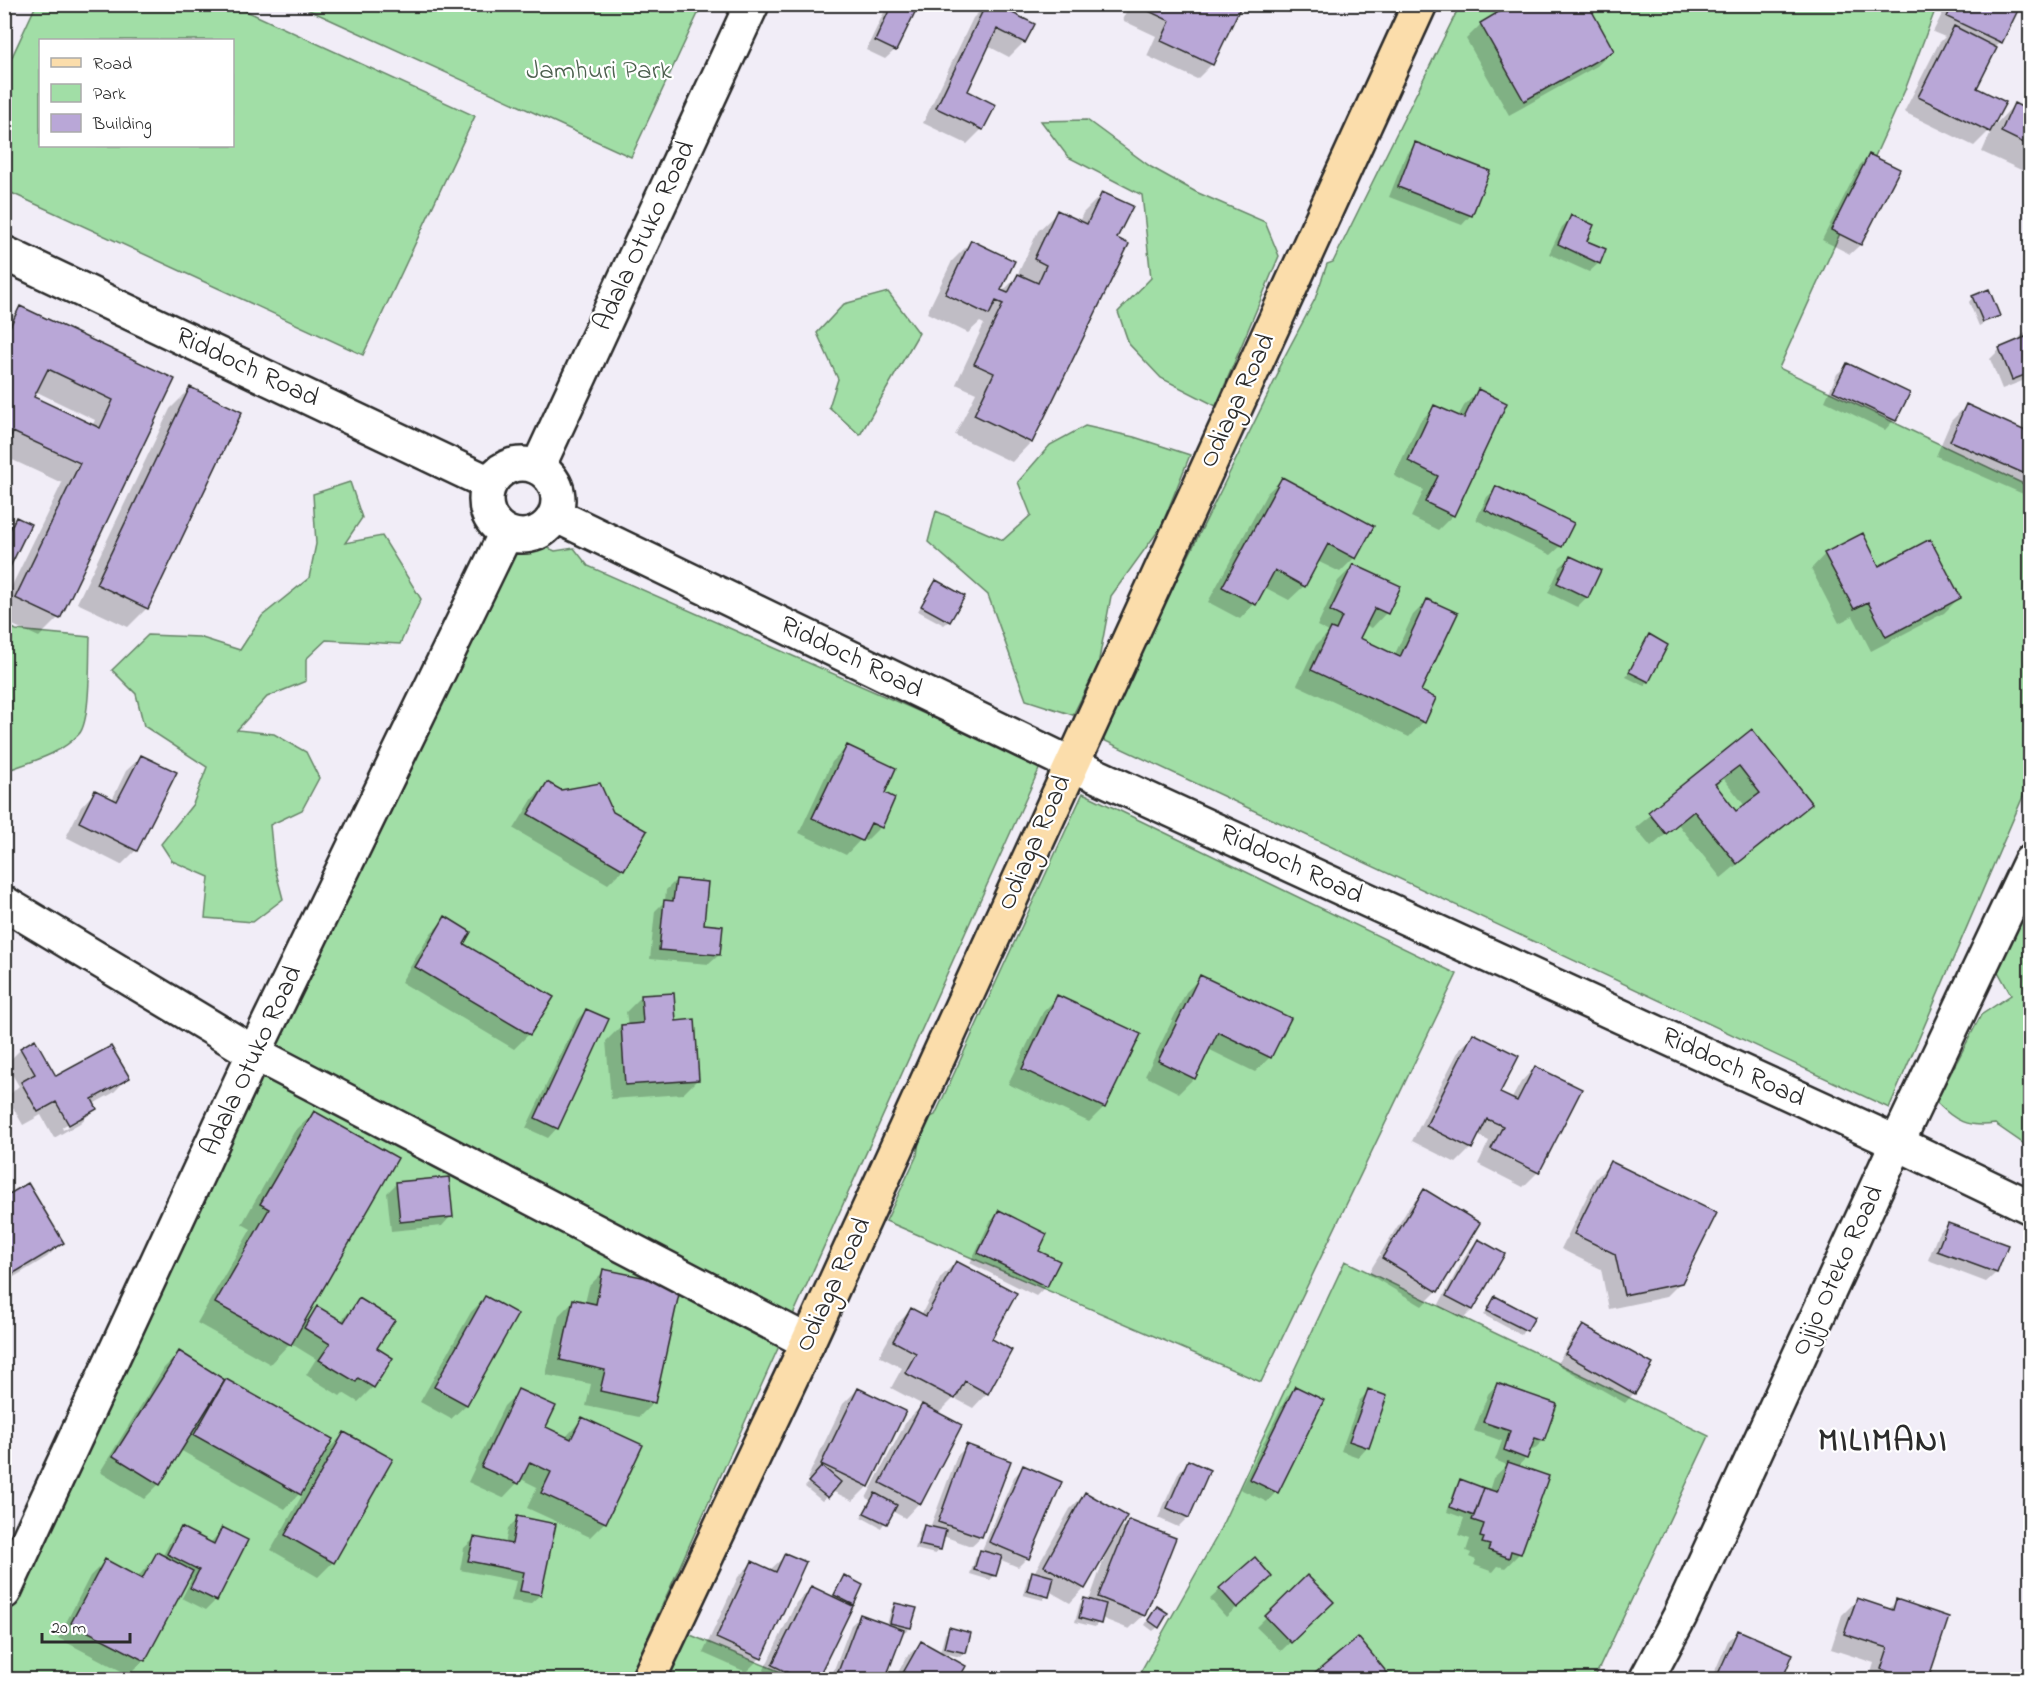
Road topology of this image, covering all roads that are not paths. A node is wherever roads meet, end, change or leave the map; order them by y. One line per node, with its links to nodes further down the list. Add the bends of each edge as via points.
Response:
1 (752, 4): 4 (street, Adala Otuko Road)
2 (1420, 4): 8 (main road, Odiaga Road)
3 (4, 253): 5 (street, Riddoch Road)
4 (538, 467): 5 (street, via 511,465); 6 (street, via 556,488)
5 (489, 483): 7 (street, via 485,497 488,512)
6 (555, 516): 7 (street, via 534,534); 8 (street, Riddoch Road)
7 (506, 532): 11 (street, Adala Otuko Road)
8 (1071, 764): 12 (street, Riddoch Road); 14 (main road, Odiaga Road)
9 (2031, 862): 12 (street, Ojijo Oteko Road)
10 (4, 903): 11 (street)
11 (254, 1053): 14 (street); 15 (street, Adala Otuko Road)
12 (1897, 1143): 13 (street, Riddoch Road); 17 (street, Ojijo Oteko Road, via 1680,1616)
13 (2031, 1207)
14 (808, 1342): 16 (main road, Odiaga Road)
15 (4, 1592)
16 (648, 1680)
17 (1646, 1680)

